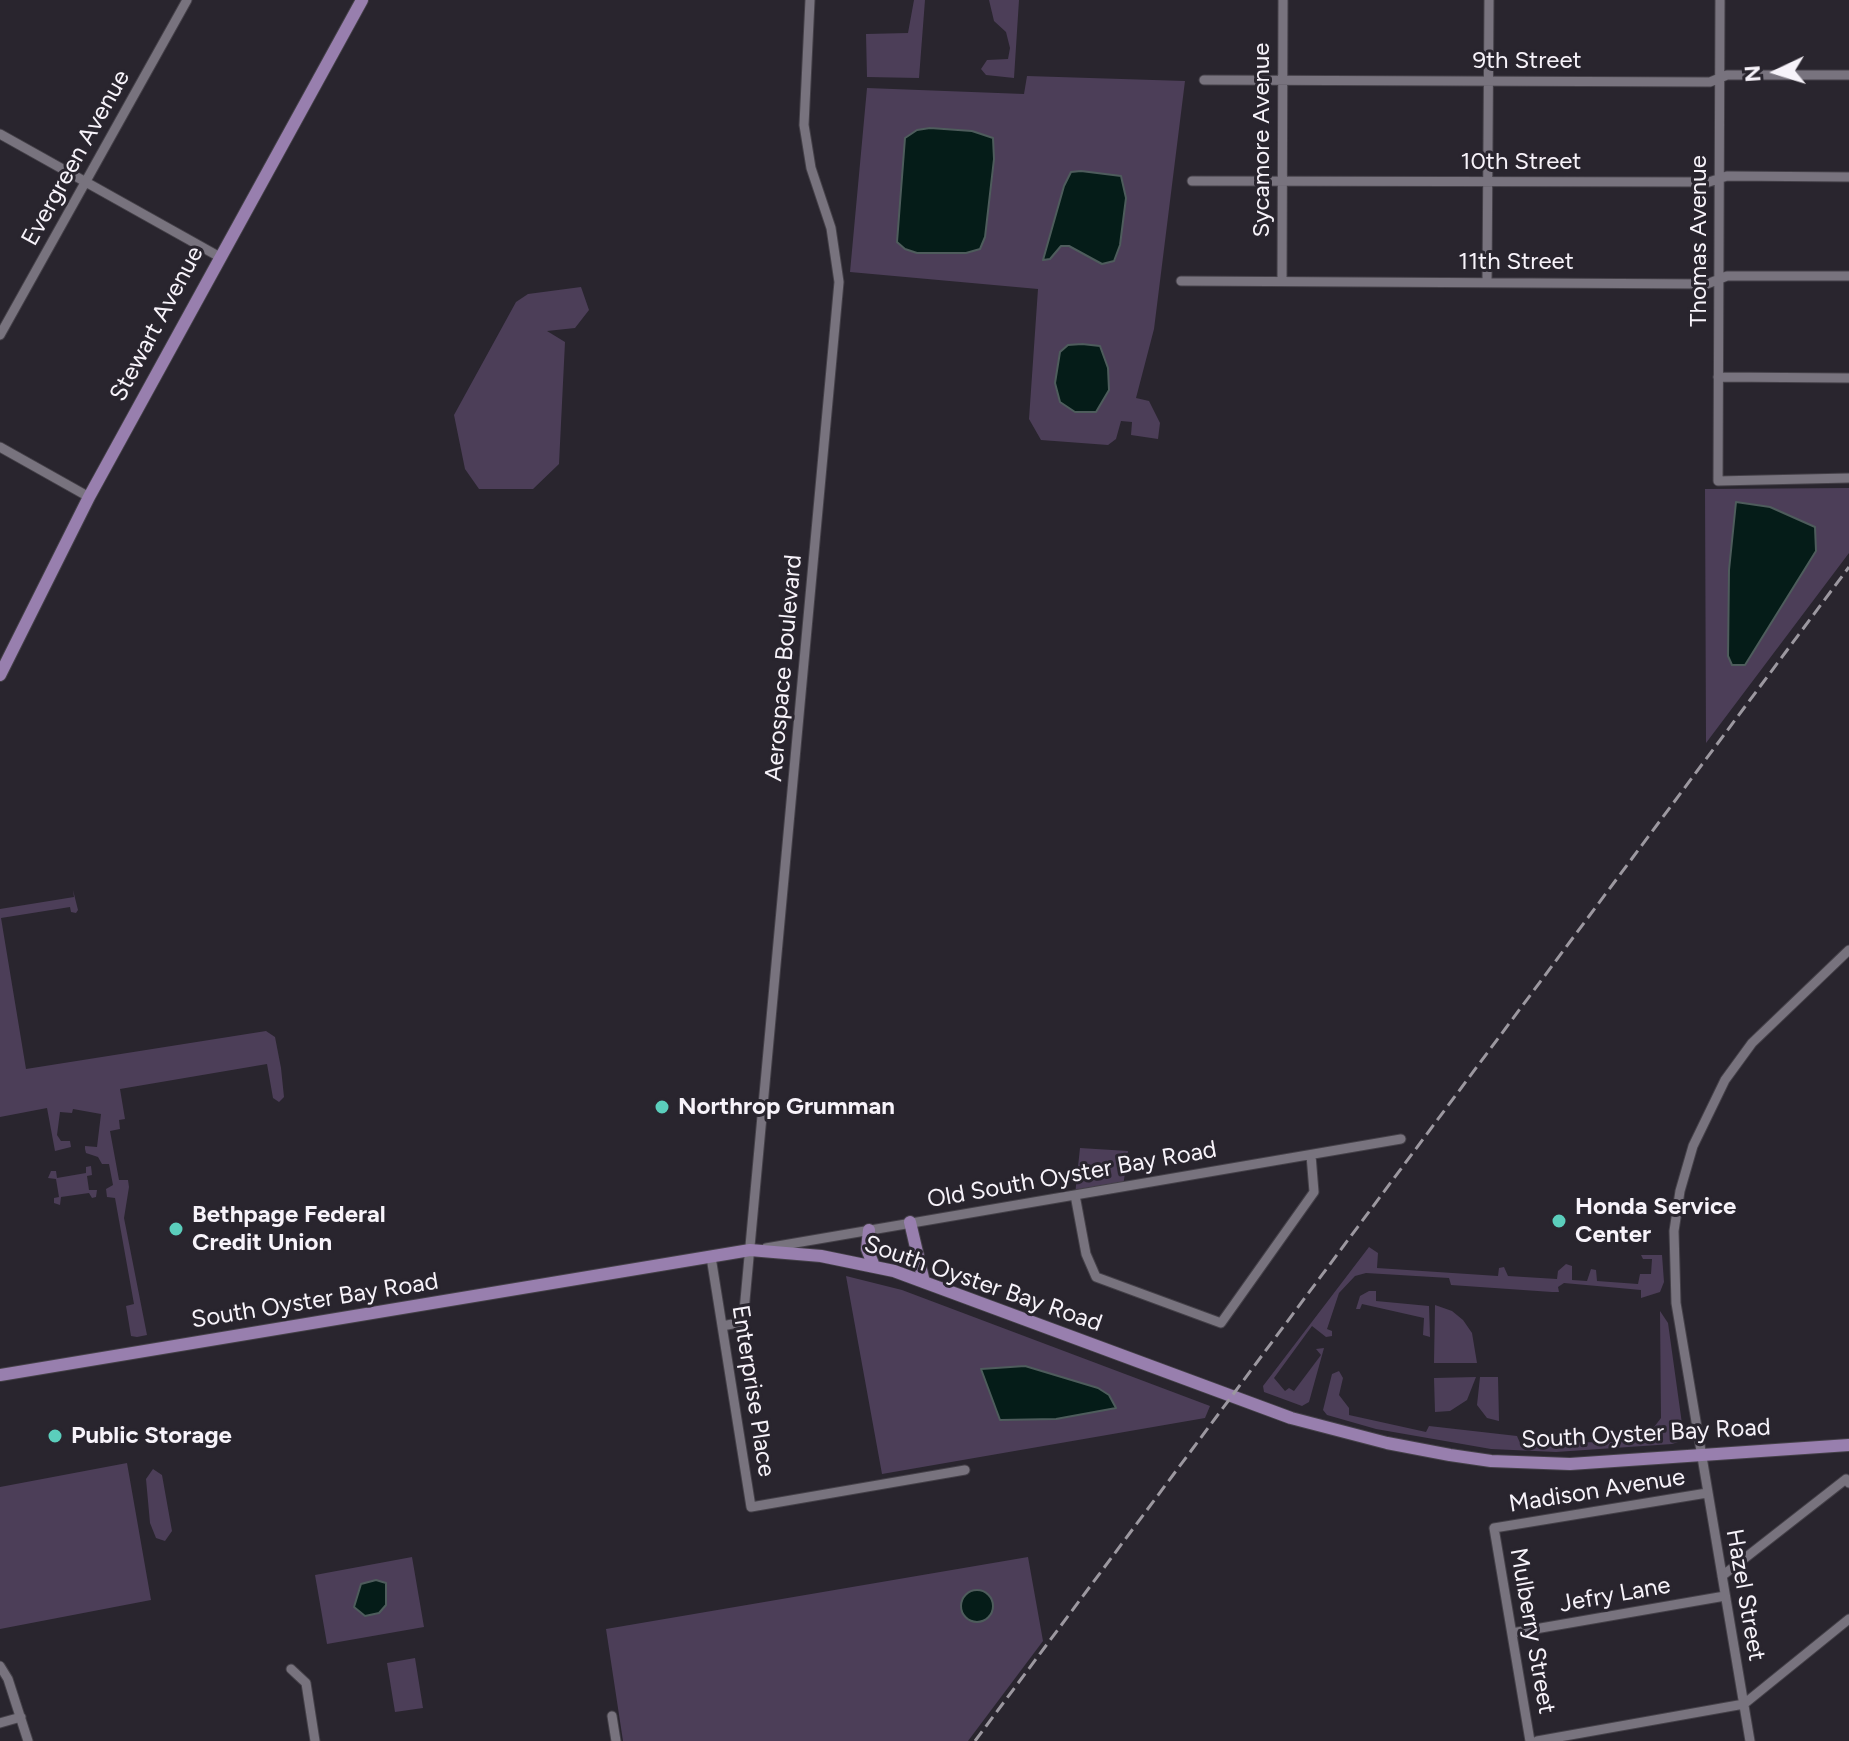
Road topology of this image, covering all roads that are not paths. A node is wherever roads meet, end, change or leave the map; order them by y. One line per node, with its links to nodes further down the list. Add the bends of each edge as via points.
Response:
1 (187, 0): 17 (street, Evergreen Avenue)
2 (362, 0): 19 (main road, Stewart Avenue)
3 (810, 0): 38 (street, Aerospace Boulevard, via 804,125 839,282)
4 (1283, 0): 10 (street, Sycamore Avenue)
5 (1489, 0): 11 (street)
6 (1720, 0): 8 (street, Thomas Avenue)
7 (1849, 75): 8 (street, 9th Street)
8 (1719, 78): 11 (street, 9th Street); 14 (street, Thomas Avenue)
9 (1204, 80): 10 (street, 9th Street)
10 (1282, 80): 11 (street, 9th Street); 16 (street, Sycamore Avenue)
11 (1489, 81): 18 (street)
12 (0, 134): 17 (street)
13 (1849, 177): 14 (street, 10th Street)
14 (1719, 179): 18 (street, 10th Street); 21 (street, Thomas Avenue)
15 (1192, 181): 16 (street, 10th Street)
16 (1282, 181): 18 (street, 10th Street); 23 (street, Sycamore Avenue)
17 (86, 182): 19 (street); 25 (street, Evergreen Avenue)
18 (1488, 182): 24 (street)
19 (218, 256): 30 (main road, Stewart Avenue)
20 (1849, 276): 21 (street, 11th Street)
21 (1719, 278): 24 (street, 11th Street, via 1707,284); 26 (street, Thomas Avenue)
22 (1181, 281): 23 (street, 11th Street)
23 (1282, 281): 24 (street, 11th Street)
24 (1487, 282)
25 (0, 335)
26 (1718, 377): 27 (street); 29 (street, Thomas Avenue, via 1718,481)
27 (1849, 378)
28 (0, 447): 30 (street)
29 (1849, 478)
30 (89, 497): 31 (main road, Stewart Avenue)
31 (0, 675)
32 (1849, 950): 45 (street, Hazel Street, via 1752,1043 1710,1106 1686,1168 1674,1231 1674,1280)
33 (1401, 1139): 34 (street, Old South Oyster Bay Road)
34 (1311, 1155): 35 (street, Old South Oyster Bay Road); 35 (street, via 1314,1192 1221,1323 1096,1277)
35 (1075, 1195): 36 (street, Old South Oyster Bay Road)
36 (910, 1222): 37 (street, Old South Oyster Bay Road); 41 (main road)
37 (869, 1230): 38 (street, Old South Oyster Bay Road); 40 (main road, via 867,1249)
38 (750, 1250): 39 (main road, South Oyster Bay Road); 40 (main road, South Oyster Bay Road); 42 (street, Aerospace Boulevard, via 743,1322)
39 (711, 1257): 42 (street, Enterprise Place); 43 (main road, South Oyster Bay Road)
40 (874, 1266): 41 (main road, South Oyster Bay Road)
41 (924, 1282): 45 (main road, South Oyster Bay Road, via 1274,1412 1387,1443 1535,1463)
42 (722, 1326): 46 (street, Enterprise Place, via 751,1507)
43 (0, 1375)
44 (1849, 1445): 45 (main road, South Oyster Bay Road)
45 (1701, 1455): 48 (street, Hazel Street)
46 (965, 1470)
47 (1847, 1481): 50 (street)
48 (1707, 1493): 49 (street, Madison Avenue); 50 (street, Hazel Street)
49 (1494, 1528): 53 (street, Mulberry Street)
50 (1722, 1576): 51 (street, Hazel Street)
51 (1725, 1596): 53 (street, Jefry Lane); 56 (street, Hazel Street)
52 (1849, 1619): 56 (street)
53 (1512, 1633): 63 (street, Mulberry Street)
54 (0, 1666): 58 (street)
55 (291, 1669): 61 (street, via 306,1683)
56 (1744, 1704): 64 (street); 65 (street, Hazel Street)
57 (612, 1716): 62 (street)
58 (21, 1717): 59 (street); 60 (street)
59 (0, 1723)
60 (28, 1741)
61 (315, 1741)
62 (616, 1741)
63 (1530, 1741)
64 (1537, 1741)
65 (1750, 1741)

